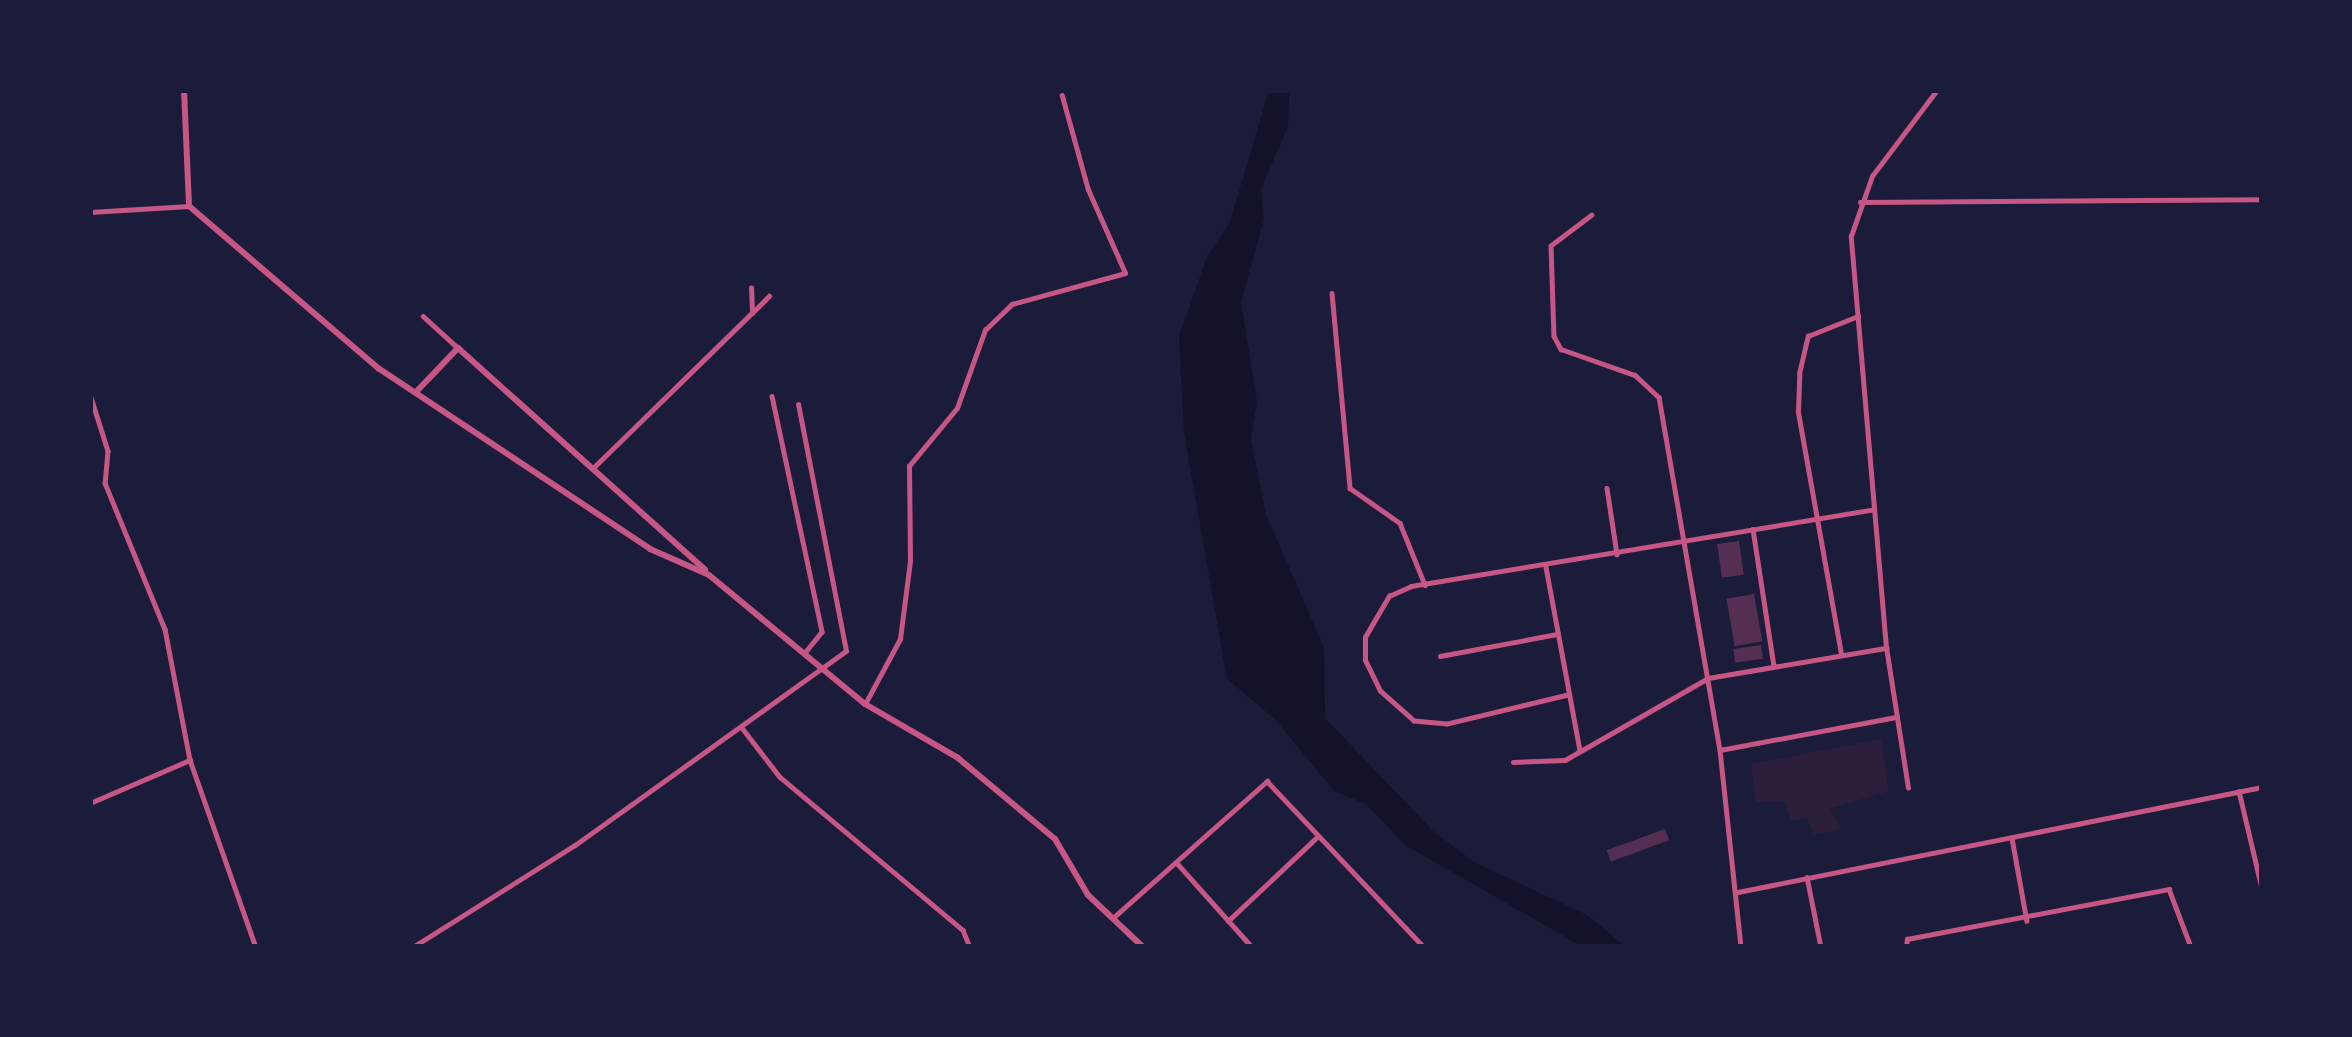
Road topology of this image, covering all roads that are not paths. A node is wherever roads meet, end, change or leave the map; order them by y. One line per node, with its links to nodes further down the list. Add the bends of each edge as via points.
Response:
1 (184, 90): 6 (street)
2 (1937, 90): 5 (street)
3 (1062, 96): 39 (street, via 1088,190 1125,273 1012,304 985,330 957,408 909,466 904,616)
4 (2262, 199): 5 (street)
5 (1860, 202): 14 (street, via 1850,255)
6 (189, 206): 7 (street); 16 (street)
7 (90, 212)
8 (1592, 215): 25 (street, via 1551,246 1556,343 1635,375 1659,398)
9 (751, 288): 12 (street)
10 (1332, 293): 29 (street, via 1350,488 1400,523)
11 (769, 296): 12 (street)
12 (752, 313): 20 (street)
13 (423, 316): 15 (street)
14 (1858, 316): 22 (street); 23 (street, via 1808,335 1802,360 1798,412)
15 (458, 348): 16 (street); 20 (street)
16 (416, 392): 28 (street, via 650,549)
17 (90, 394): 44 (street, via 108,451 105,483 165,629)
18 (772, 396): 32 (street, via 821,632)
19 (798, 405): 36 (street, via 846,651)
20 (595, 466): 28 (street)
21 (1607, 488): 26 (street)
22 (1872, 510): 23 (street); 31 (street)
23 (1815, 517): 24 (street); 34 (street)
24 (1753, 529): 25 (street); 35 (street)
25 (1686, 544): 26 (street); 37 (street)
26 (1617, 555): 27 (street)
27 (1546, 567): 29 (street); 30 (street)
28 (710, 575): 32 (street)
29 (1425, 585): 38 (street, via 1389,596 1365,637 1365,660 1397,710 1414,721 1447,724)
30 (1558, 634): 33 (street); 38 (street)
31 (1886, 648): 34 (street); 40 (street)
32 (804, 654): 36 (street)
33 (1440, 656)
34 (1841, 656): 35 (street)
35 (1774, 667): 37 (street)
36 (826, 670): 39 (street); 41 (street)
37 (1708, 678): 42 (street); 43 (street)
38 (1568, 695): 43 (street)
39 (865, 704): 56 (street, via 958,758 1055,839)
40 (1898, 717): 42 (street); 47 (street)
41 (743, 729): 60 (street); 61 (street, via 780,777 963,930)
42 (1720, 750): 55 (street)
43 (1580, 751): 45 (street, via 1548,766)
44 (190, 760): 49 (street); 59 (street)
45 (1514, 762)
46 (2262, 787): 48 (street)
47 (1908, 788)
48 (2239, 791): 51 (street); 54 (street)
49 (90, 803)
50 (1317, 837): 52 (street, via 1267,782); 57 (street); 64 (street)
51 (2012, 837): 53 (street); 58 (street)
52 (1176, 862): 56 (street); 57 (street)
53 (1807, 877): 55 (street); 66 (street)
54 (2262, 888)
55 (1738, 892): 65 (street)
56 (1112, 919): 62 (street)
57 (1228, 921): 63 (street)
58 (2027, 921): 67 (street, via 1907,939); 68 (street, via 2169,890)
59 (256, 947)
60 (412, 947)
61 (970, 947)
62 (1143, 947)
63 (1252, 947)
64 (1424, 947)
65 (1741, 947)
66 (1821, 947)
67 (1906, 947)
68 (2191, 947)

